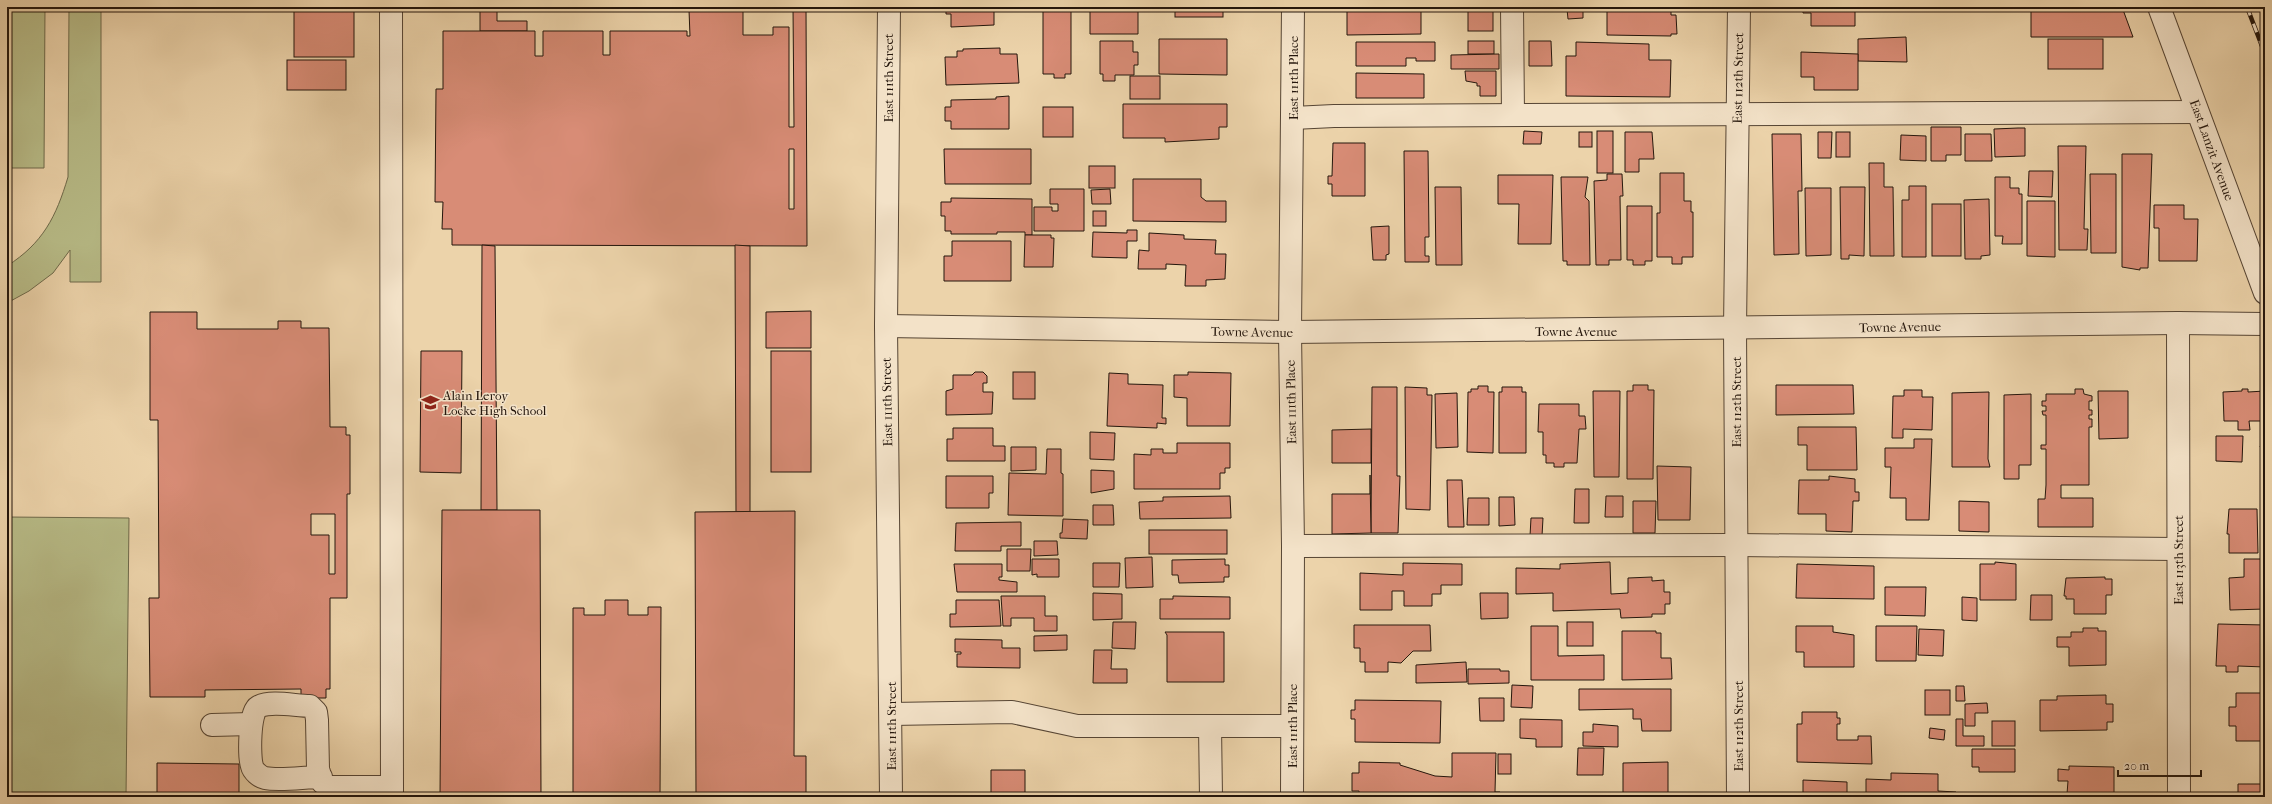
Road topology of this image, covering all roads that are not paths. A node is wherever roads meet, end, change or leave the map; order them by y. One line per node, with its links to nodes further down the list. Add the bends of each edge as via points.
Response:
1 (391, 7): 26 (street)
2 (889, 7): 14 (street, East 111th Street)
3 (1293, 7): 10 (street, East 111th Place)
4 (1512, 7): 9 (street)
5 (1739, 7): 8 (street, East 112th Street)
6 (2158, 7): 7 (street, East Lanzit Avenue)
7 (2197, 112): 8 (street); 11 (street, East Lanzit Avenue)
8 (1738, 114): 9 (street); 15 (street, East 112th Street)
9 (1513, 115): 10 (street)
10 (1293, 118): 16 (street, East 111th Place)
11 (2265, 293)
12 (2178, 323): 13 (street, Towne Avenue); 15 (street, Towne Avenue); 19 (street, East 113th Street)
13 (2265, 324)
14 (886, 326): 16 (street, Towne Avenue); 20 (street, East 111th Street)
15 (1736, 329): 16 (street, Towne Avenue); 17 (street, East 112th Street)
16 (1290, 332): 18 (street, East 111th Place)
17 (1737, 545): 18 (street); 19 (street); 30 (street, East 112th Street)
18 (1293, 546): 24 (street, East 111th Place)
19 (2178, 549): 31 (street, East 113th Street)
20 (891, 714): 23 (street, via 1012,712 1076,726); 27 (street, East 111th Street)
21 (251, 724): 22 (street); 25 (street, via 252,767 256,773 265,778); 25 (street, via 253,711 266,705 310,706 316,712 318,769)
22 (212, 725)
23 (1210, 726): 24 (street); 28 (street)
24 (1292, 726): 29 (street, East 111th Place)
25 (321, 777): 26 (street, via 322,782 329,787)
26 (392, 792)
27 (891, 797)
28 (1211, 797)
29 (1292, 797)
30 (1738, 797)
31 (2179, 797)

